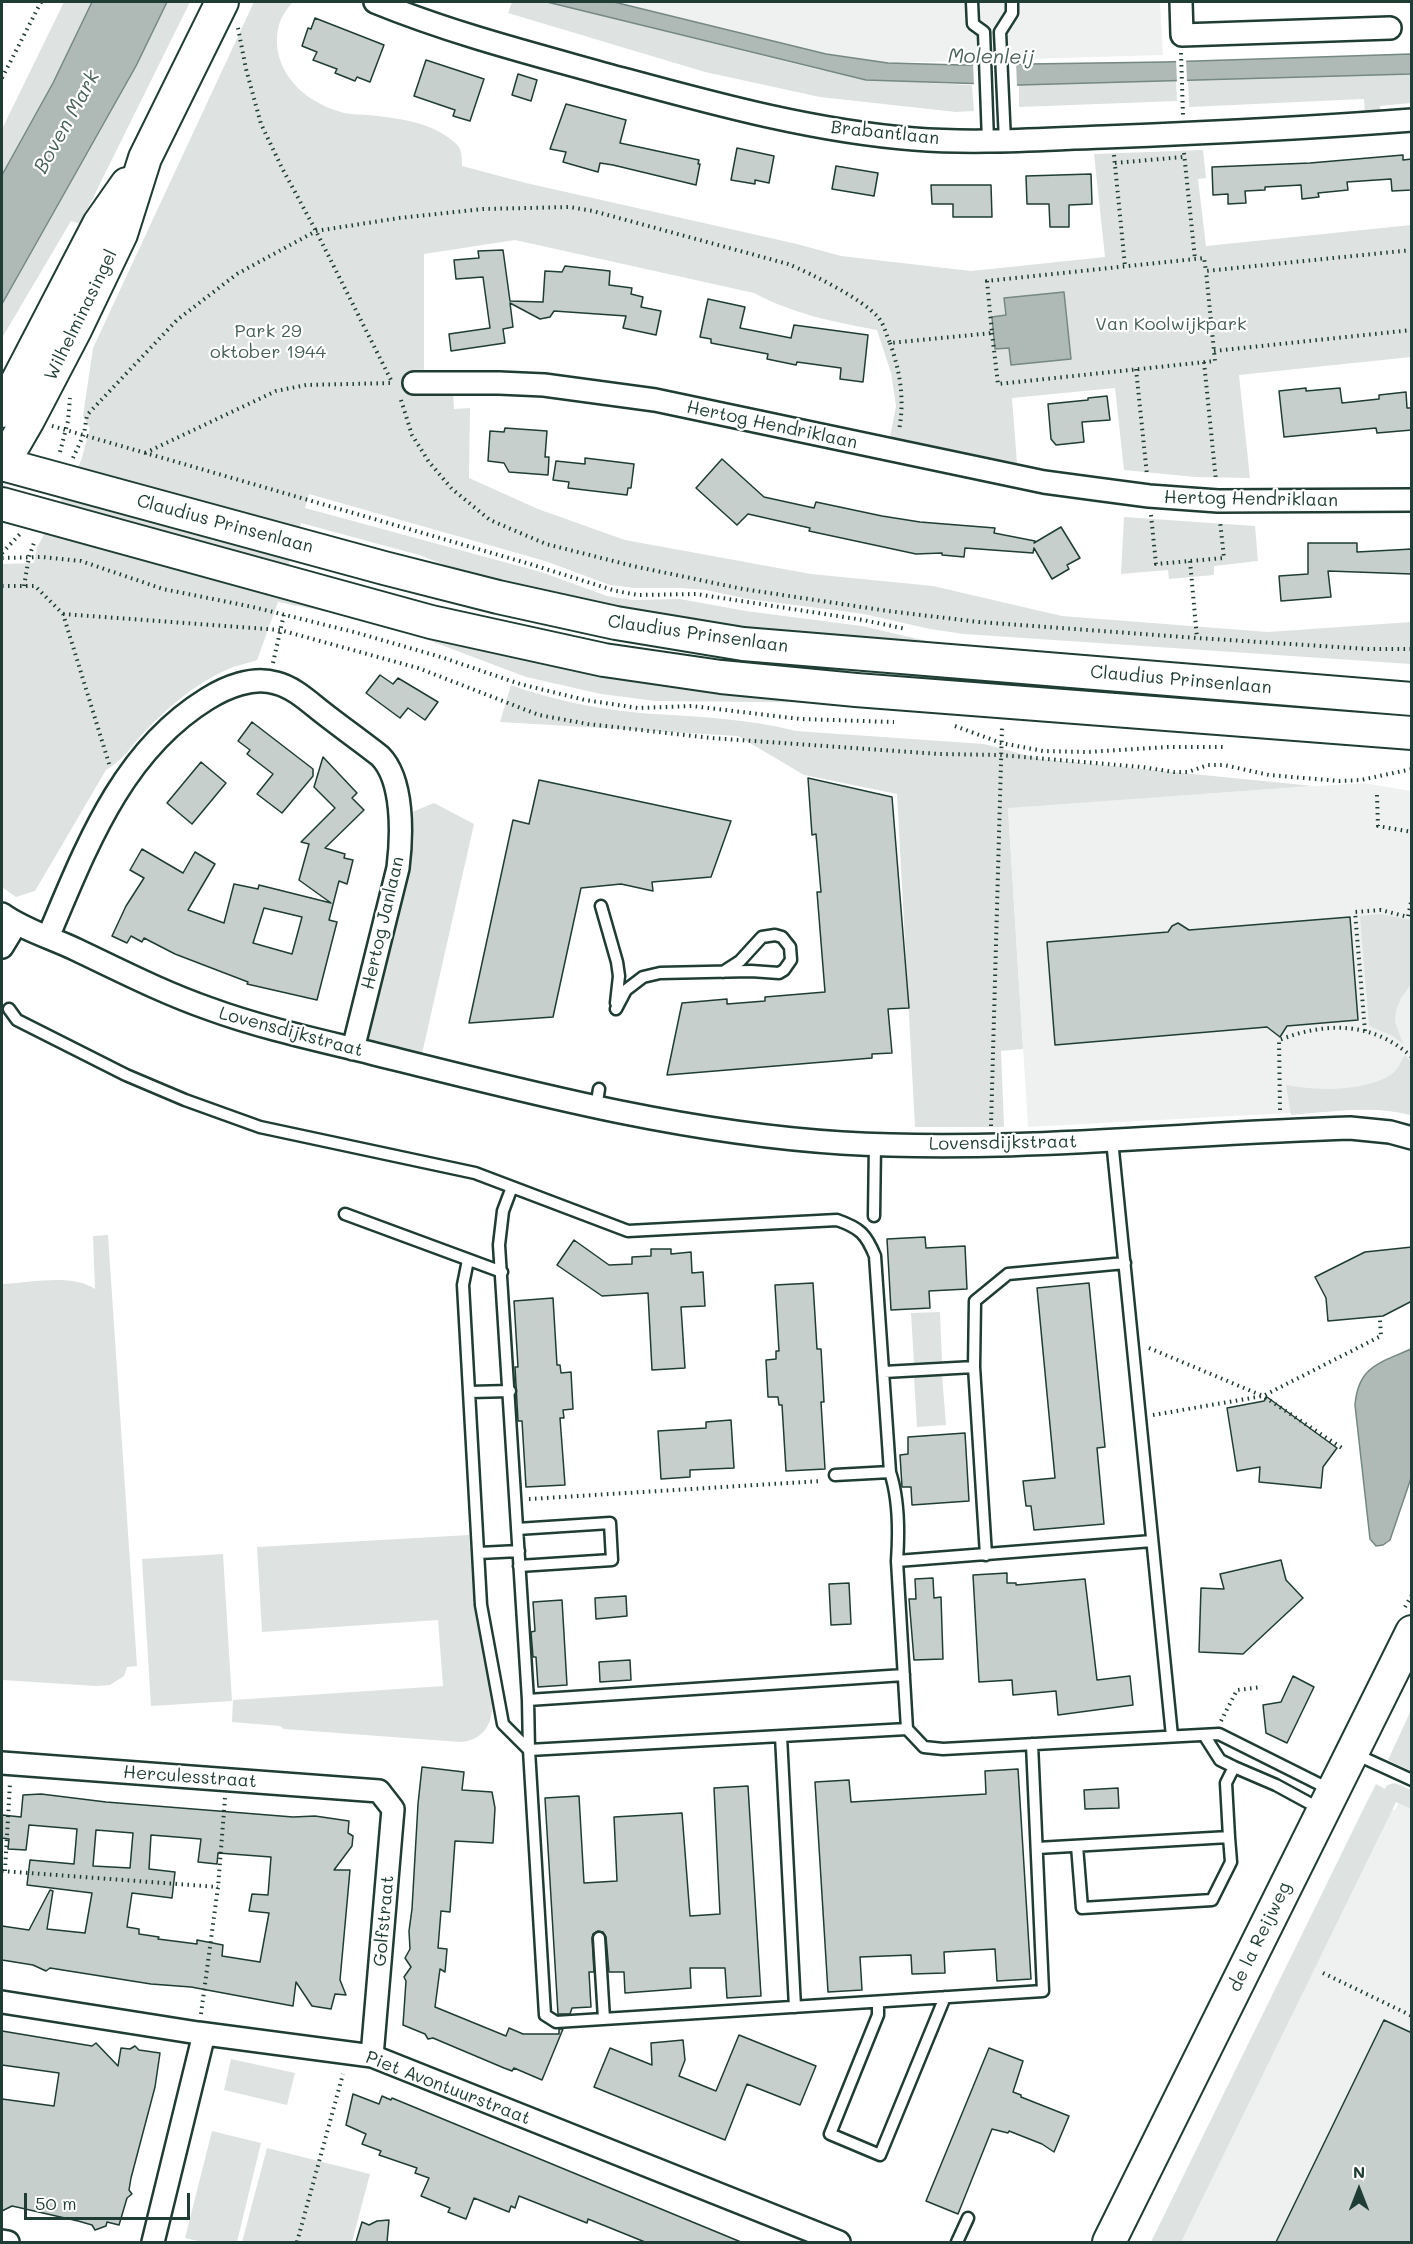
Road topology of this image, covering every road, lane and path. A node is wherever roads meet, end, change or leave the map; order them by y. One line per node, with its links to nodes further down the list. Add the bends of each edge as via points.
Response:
1 (41, 2): 11 (path)
2 (375, 2): 16 (street, Brabantlaan, via 479,39 761,114 913,139)
3 (972, 2): 8 (lane, via 973,24)
4 (1012, 2): 9 (lane, via 1012,13)
5 (1181, 2): 7 (street, via 1182,35)
6 (230, 14): 18 (main road, Wilhelminasingel); 20 (path, via 261,124)
7 (1390, 28)
8 (984, 32): 9 (lane); 16 (lane, via 987,95)
9 (1000, 32): 16 (lane, via 1003,94)
10 (1180, 46): 12 (path)
11 (2, 78)
12 (1183, 102)
13 (1412, 120): 14 (street, Brabantlaan)
14 (1182, 134): 15 (street, Brabantlaan); 17 (path)
15 (1112, 136): 16 (street, Brabantlaan); 19 (path)
16 (997, 141)
17 (1184, 157): 19 (path); 22 (path)
18 (145, 158): 31 (main road, Wilhelminasingel, via 99,224); 37 (main road, Wilhelminasingel, via 121,234 75,330)
19 (1115, 164): 23 (path)
20 (316, 231): 27 (path, via 483,208 570,207 594,211 802,270 869,309 883,324); 29 (path); 33 (path, via 237,274 183,315 87,415)
21 (1412, 250): 24 (path)
22 (1195, 260): 23 (path); 24 (path, via 1204,258)
23 (1125, 266): 26 (path, via 987,281)
24 (1206, 271): 28 (path)
25 (1412, 330): 28 (path)
26 (992, 333): 27 (path); 28 (path, via 998,384 1215,361)
27 (890, 343): 34 (path, via 902,397)
28 (1214, 351)
29 (393, 383): 30 (path); 35 (path, via 312,385 276,391); 48 (path, via 412,435 452,489 490,520 546,544 633,567 743,589 888,611 979,622)
30 (414, 383): 34 (street, Hertog Hendriklaan, via 517,383 609,393)
31 (2, 411)
32 (66, 430): 33 (path, Claudius Prinsenlaan)
33 (84, 434): 35 (path, Claudius Prinsenlaan); 36 (path)
34 (895, 451): 38 (street, Hertog Hendriklaan, via 1044,482 1149,496 1272,502)
35 (144, 453): 47 (path, Claudius Prinsenlaan, via 616,591 638,595 696,594)
36 (72, 461)
37 (2, 464): 51 (main road, Claudius Prinsenlaan, via 396,571 616,623 743,644)
38 (1412, 500)
39 (2, 504): 53 (main road, Claudius Prinsenlaan, via 431,622 604,660 721,677 856,690)
40 (38, 534): 43 (path)
41 (1190, 561): 48 (path)
42 (2, 586): 43 (path)
43 (24, 586): 44 (path, via 35,586)
44 (63, 614): 46 (path); 56 (path)
45 (284, 614): 46 (path)
46 (280, 630): 50 (path); 54 (path, via 418,668 521,709 561,720 711,738)
47 (909, 630)
48 (1197, 638): 49 (path)
49 (1412, 650)
50 (269, 681): 56 (street, Hertog Janlaan, via 246,682 226,689 189,711 151,747); 68 (street, Hertog Janlaan, via 300,695 380,756 395,781 401,840 398,868)
51 (1412, 699)
52 (1002, 725): 54 (path)
53 (1412, 733)
54 (1000, 755): 55 (path, via 1174,772 1224,765 1269,775 1339,781); 74 (path)
55 (1412, 769)
56 (117, 791): 63 (street, Hertog Janlaan, via 95,827)
57 (1377, 795): 58 (path, via 1378,826)
58 (1412, 832)
59 (1412, 897): 61 (path)
60 (601, 906): 65 (lane, via 618,969 616,1009 626,990 643,977)
61 (1410, 917): 67 (path, via 1381,910 1355,912)
62 (9, 919): 63 (street, Lovensdijkstraat); 64 (street)
63 (48, 937): 68 (street, Lovensdijkstraat, via 206,1008)
64 (2, 948)
65 (723, 972): 65 (lane, via 779,973 791,960 790,947 782,937 762,937 740,961)
66 (9, 1009): 75 (lane, via 17,1020 185,1100 250,1123 475,1173)
67 (1365, 1031): 69 (path, via 1392,1040); 70 (path, via 1324,1029 1279,1040)
68 (352, 1049): 73 (street, Lovensdijkstraat, via 598,1099 734,1133)
69 (1412, 1057)
70 (1280, 1131): 71 (street, Lovensdijkstraat, via 1364,1129); 72 (street, Lovensdijkstraat)
71 (1412, 1138)
72 (1112, 1140): 74 (street, Lovensdijkstraat); 79 (lane)
73 (875, 1144): 74 (street, Lovensdijkstraat); 77 (lane)
74 (990, 1145)
75 (512, 1187): 80 (lane, via 503,1211); 84 (lane, via 627,1231 837,1220 857,1227 875,1256)
76 (345, 1214): 78 (lane)
77 (874, 1216)
78 (468, 1260): 80 (lane); 86 (lane, via 463,1285)
79 (1125, 1263): 82 (lane); 83 (lane, via 1008,1274 975,1300)
80 (502, 1272): 85 (lane)
81 (1380, 1320): 87 (path, via 1381,1336)
82 (1133, 1342): 87 (path); 88 (lane)
83 (974, 1367): 84 (lane); 97 (lane)
84 (884, 1372): 90 (lane)
85 (510, 1391): 86 (lane); 92 (lane)
86 (470, 1392): 96 (lane)
87 (1263, 1396): 88 (path); 89 (path)
88 (1141, 1417): 94 (lane)
89 (1342, 1448)
90 (890, 1472): 91 (lane); 98 (lane, via 895,1486)
91 (835, 1475): 92 (path, via 821,1481)
92 (516, 1500): 93 (lane)
93 (517, 1529): 95 (lane); 99 (lane, via 610,1523 612,1560)
94 (1152, 1541): 97 (lane); 107 (lane)
95 (519, 1551): 96 (lane); 99 (lane)
96 (479, 1553): 109 (lane, via 481,1605 503,1724)
97 (986, 1555): 98 (lane)
98 (897, 1561): 101 (lane)
99 (519, 1566): 103 (lane)
100 (1412, 1632): 110 (main road, de la Reijweg)
101 (904, 1676): 103 (lane); 104 (lane)
102 (1262, 1687): 105 (path, via 1237,1690)
103 (528, 1700): 109 (lane)
104 (907, 1729): 106 (lane); 108 (lane, via 924,1748)
105 (1212, 1735): 107 (lane); 112 (lane, via 1220,1760); 116 (lane)
106 (781, 1736): 109 (lane); 127 (lane)
107 (1172, 1736): 108 (lane)
108 (1032, 1744): 119 (lane)
109 (529, 1750): 129 (lane, via 545,2015 556,2022)
110 (1352, 1752): 114 (lane); 116 (main road, de la Reijweg)
111 (7, 1764): 113 (street, Herculesstraat); 120 (path)
112 (1234, 1767): 116 (lane, via 1276,1785); 117 (lane, via 1226,1783)
113 (226, 1780): 115 (street, Herculesstraat); 121 (path)
114 (1412, 1780)
115 (379, 1791): 132 (street, Golfstraat, via 393,1809)
116 (1328, 1800): 140 (main road, de la Reijweg)
117 (1229, 1837): 118 (lane); 118 (lane, via 1231,1862 1212,1899 1082,1908)
118 (1077, 1846): 119 (lane)
119 (1037, 1848): 124 (lane, via 1043,1991)
120 (3, 1871): 121 (path)
121 (218, 1887): 130 (path)
122 (599, 1938): 129 (lane)
123 (1323, 1973): 128 (path)
124 (945, 1997): 126 (lane); 126 (lane, via 880,2155 830,2134 878,2015)
125 (2, 2002): 130 (street, Piet Avontuurstraat)
126 (878, 2002): 127 (lane)
127 (795, 2007): 129 (lane)
128 (1412, 2016)
129 (604, 2019)
130 (201, 2034): 131 (street, Piet Avontuurstraat); 136 (street)
131 (349, 2053): 132 (street, Piet Avontuurstraat); 137 (path)
132 (372, 2056): 138 (street, Piet Avontuurstraat)
133 (968, 2218): 139 (lane)
134 (2, 2241): 135 (street)
135 (8, 2242)
136 (153, 2242)
137 (297, 2242)
138 (839, 2242)
139 (957, 2242)
140 (1109, 2242)

